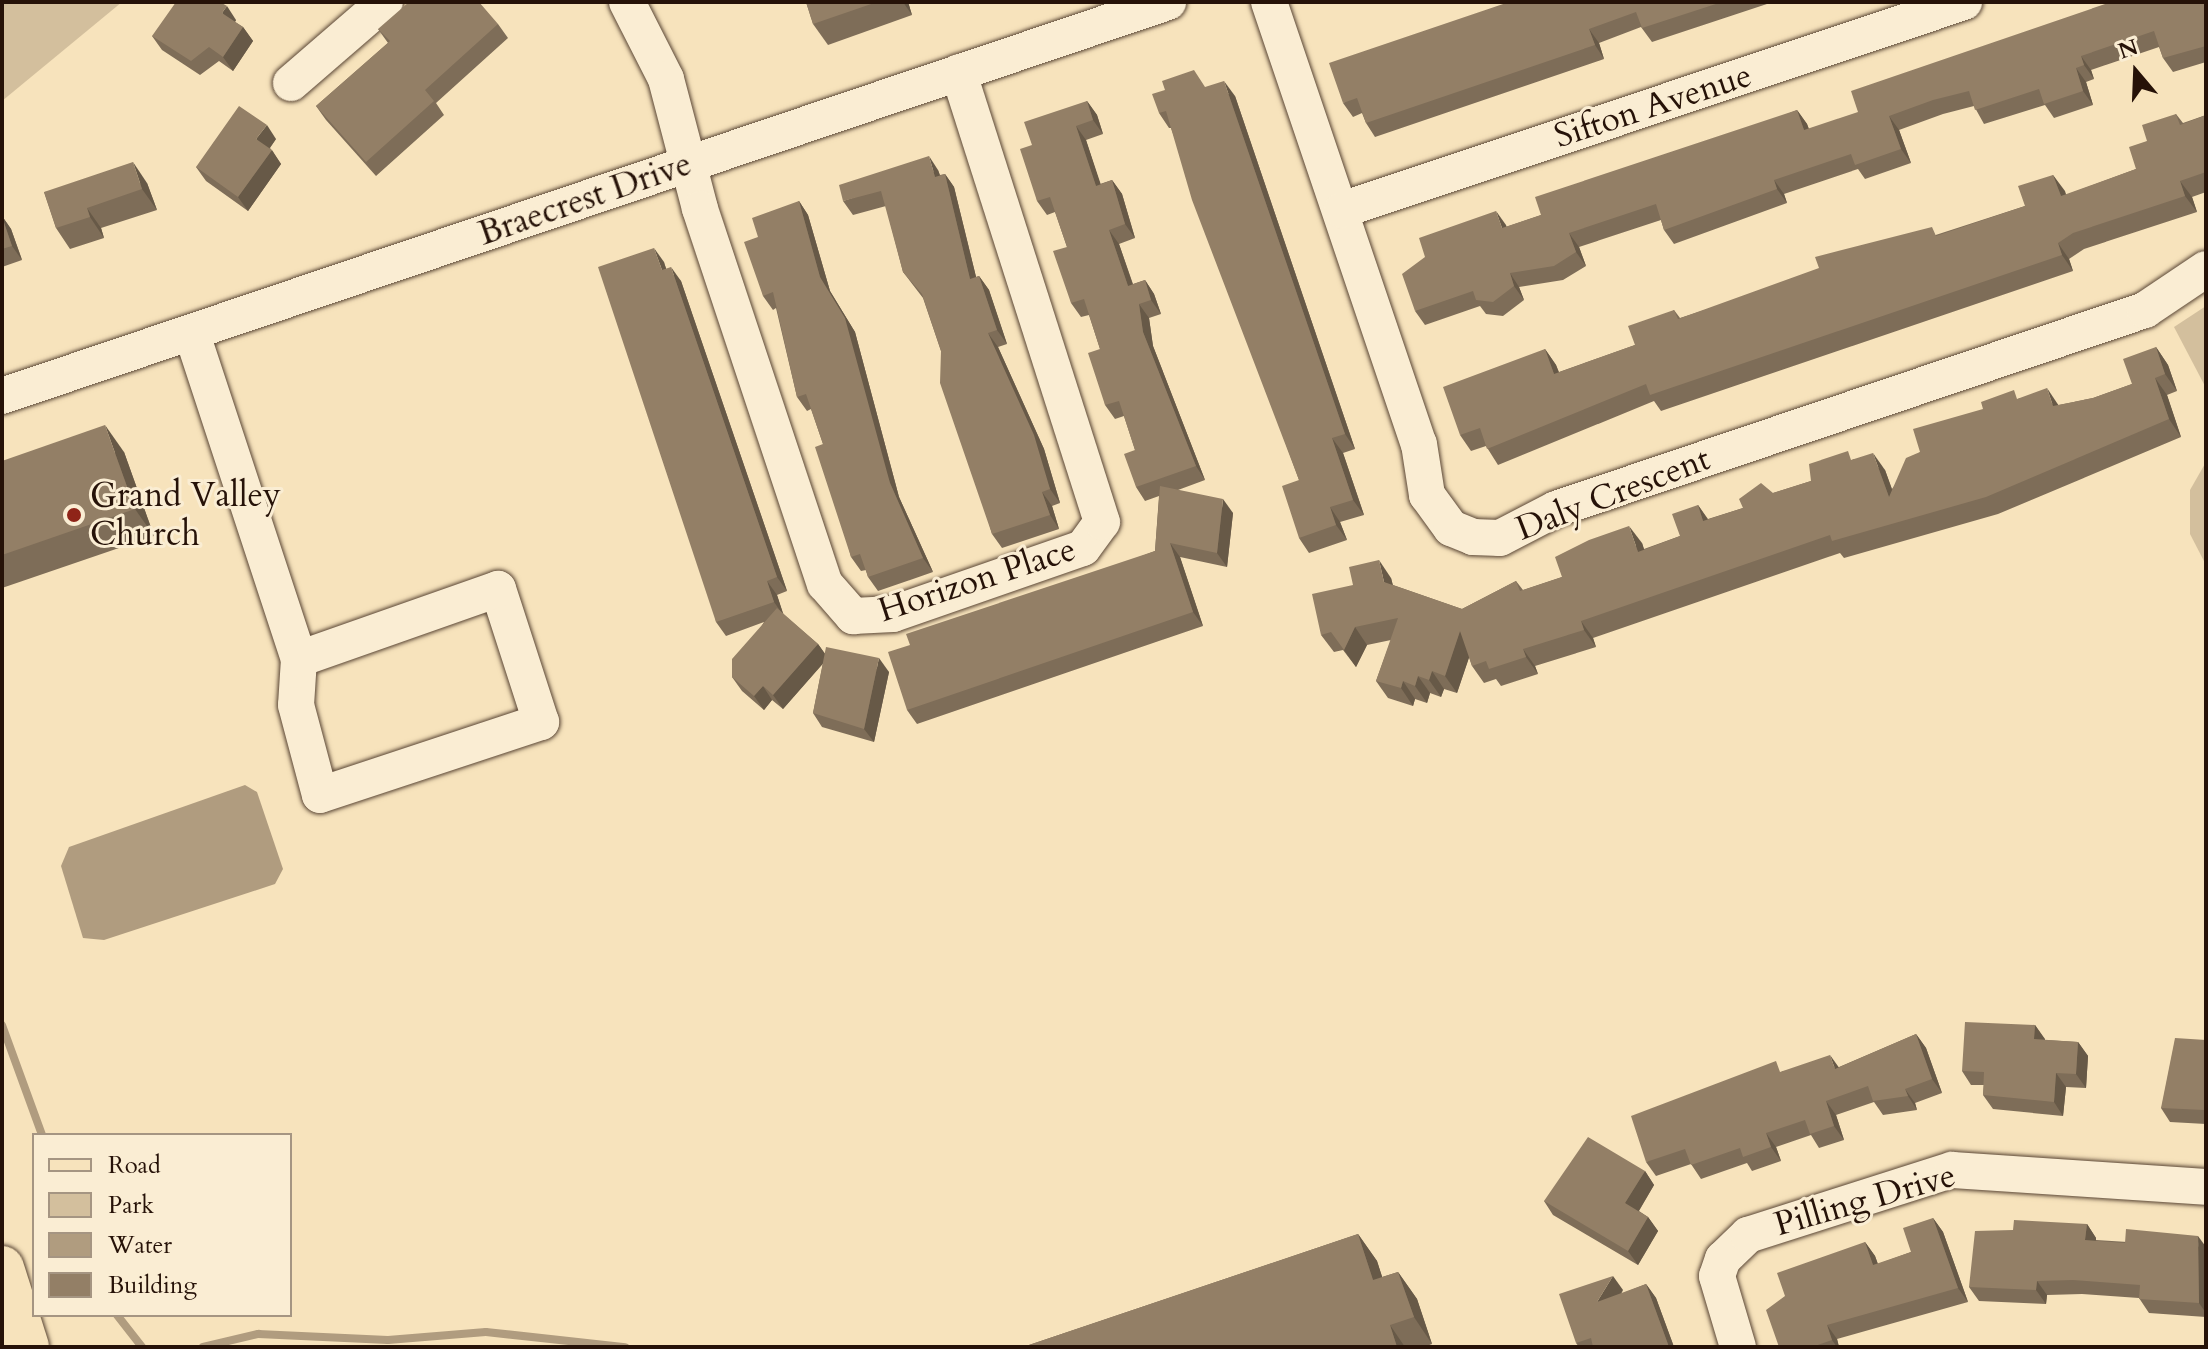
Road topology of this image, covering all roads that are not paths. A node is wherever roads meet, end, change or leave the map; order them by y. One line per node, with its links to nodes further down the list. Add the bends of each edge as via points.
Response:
1 (385, 2): 7 (street)
2 (627, 2): 8 (street, via 666,79)
3 (1168, 2): 6 (street, Braecrest Drive)
4 (1269, 2): 9 (street, Daly Crescent)
5 (1964, 2): 9 (street, Sifton Avenue)
6 (958, 72): 8 (street, Braecrest Drive); 8 (street, Horizon Place, via 1102,522 1083,548 893,614 853,616 825,584)
7 (291, 83)
8 (688, 164): 11 (street, Braecrest Drive)
9 (1342, 210): 10 (street, Daly Crescent, via 1419,444 1427,495 1451,528 1473,537 1500,538 1556,509 2145,310)
10 (2206, 269)
11 (192, 334): 12 (street, Braecrest Drive); 13 (street)
12 (2, 396)
13 (299, 659): 13 (street, via 498,589 541,722 320,795 296,705)
14 (2206, 1187): 17 (street, Pilling Drive, via 1952,1170 1748,1235 1723,1259 1717,1276)
15 (2, 1268): 16 (main road)
16 (27, 1347)
17 (1738, 1347)

